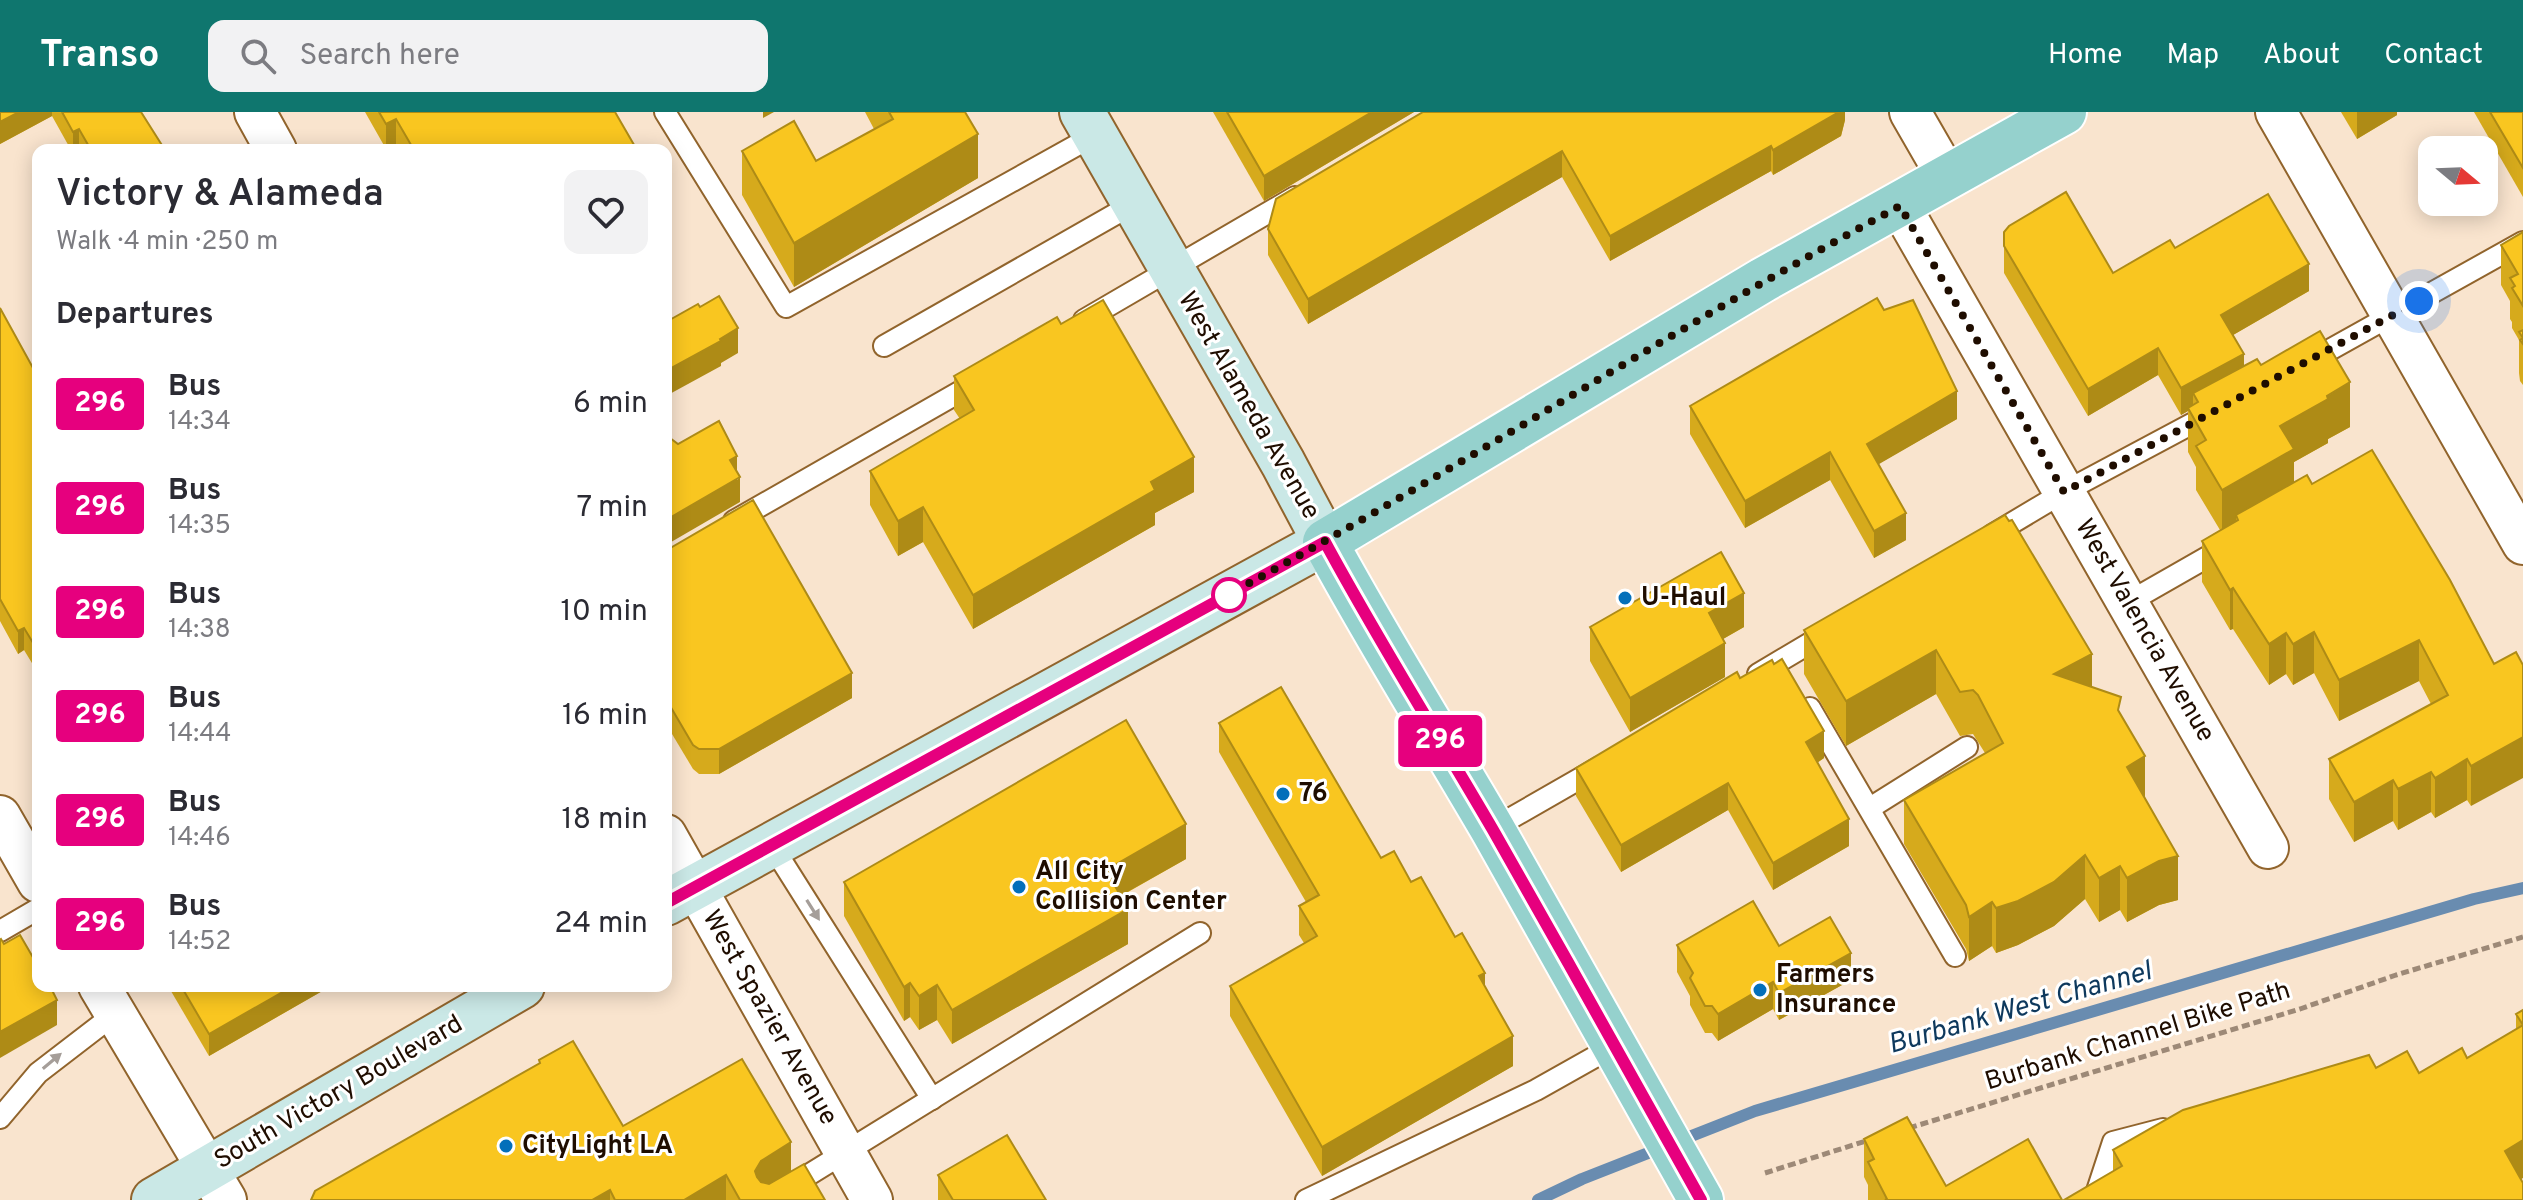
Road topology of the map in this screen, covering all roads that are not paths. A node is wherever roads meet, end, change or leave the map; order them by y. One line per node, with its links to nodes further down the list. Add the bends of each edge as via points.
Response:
1 (255, 112): 7 (street)
2 (665, 112): 6 (lane, via 786,307)
3 (1910, 112): 8 (street)
4 (2064, 112): 8 (main road)
5 (2276, 112): 14 (street)
6 (1088, 124): 10 (main road, West Alameda Avenue)
7 (273, 144)
8 (1948, 178): 11 (main road)
9 (1319, 184): 13 (lane)
10 (1135, 203): 13 (main road, West Alameda Avenue); 16 (lane)
11 (1900, 206): 20 (street, West Valencia Avenue); 23 (main road, via 1763,280)
12 (2523, 242): 14 (lane)
13 (1171, 271): 15 (lane); 23 (main road, West Alameda Avenue)
14 (2393, 316): 18 (lane); 24 (street)
15 (1062, 333)
16 (884, 346)
17 (993, 372): 21 (lane)
18 (2283, 375)
19 (2229, 404): 20 (lane)
20 (2064, 492): 25 (lane); 26 (street, West Valencia Avenue)
21 (721, 529)
22 (2237, 540): 26 (lane)
23 (1325, 542): 34 (main road, West Alameda Avenue); 35 (main road)
24 (2523, 544)
25 (1970, 548)
26 (2127, 603): 36 (street, West Valencia Avenue)
27 (1849, 620): 28 (lane)
28 (1789, 673): 29 (lane); 32 (lane)
29 (1744, 682)
30 (1967, 747): 32 (lane)
31 (1615, 758): 34 (lane)
32 (1870, 808): 43 (lane)
33 (0, 816): 38 (street)
34 (1492, 829): 46 (main road, West Alameda Avenue)
35 (771, 844): 39 (main road); 47 (lane, one-way to 47)
36 (2268, 848)
37 (672, 861): 39 (street, West Spazier Avenue)
38 (32, 872)
39 (680, 895): 50 (street, West Spazier Avenue)
40 (32, 912): 41 (lane)
41 (0, 931)
42 (1200, 933): 47 (lane)
43 (1955, 956)
44 (513, 992): 51 (main road, South Victory Boulevard)
45 (108, 1000): 48 (lane, one-way to 45); 51 (street)
46 (1622, 1056): 52 (main road, West Alameda Avenue); 56 (lane, via 1536,1090)
47 (932, 1099): 50 (lane)
48 (0, 1118)
49 (2187, 1123): 57 (lane, via 2113,1142)
50 (846, 1154): 54 (lane); 55 (street, West Spazier Avenue)
51 (218, 1184): 53 (main road, South Victory Boulevard)
52 (1698, 1195)
53 (154, 1200)
54 (768, 1200)
55 (872, 1200)
56 (1306, 1200)
57 (2094, 1200)

